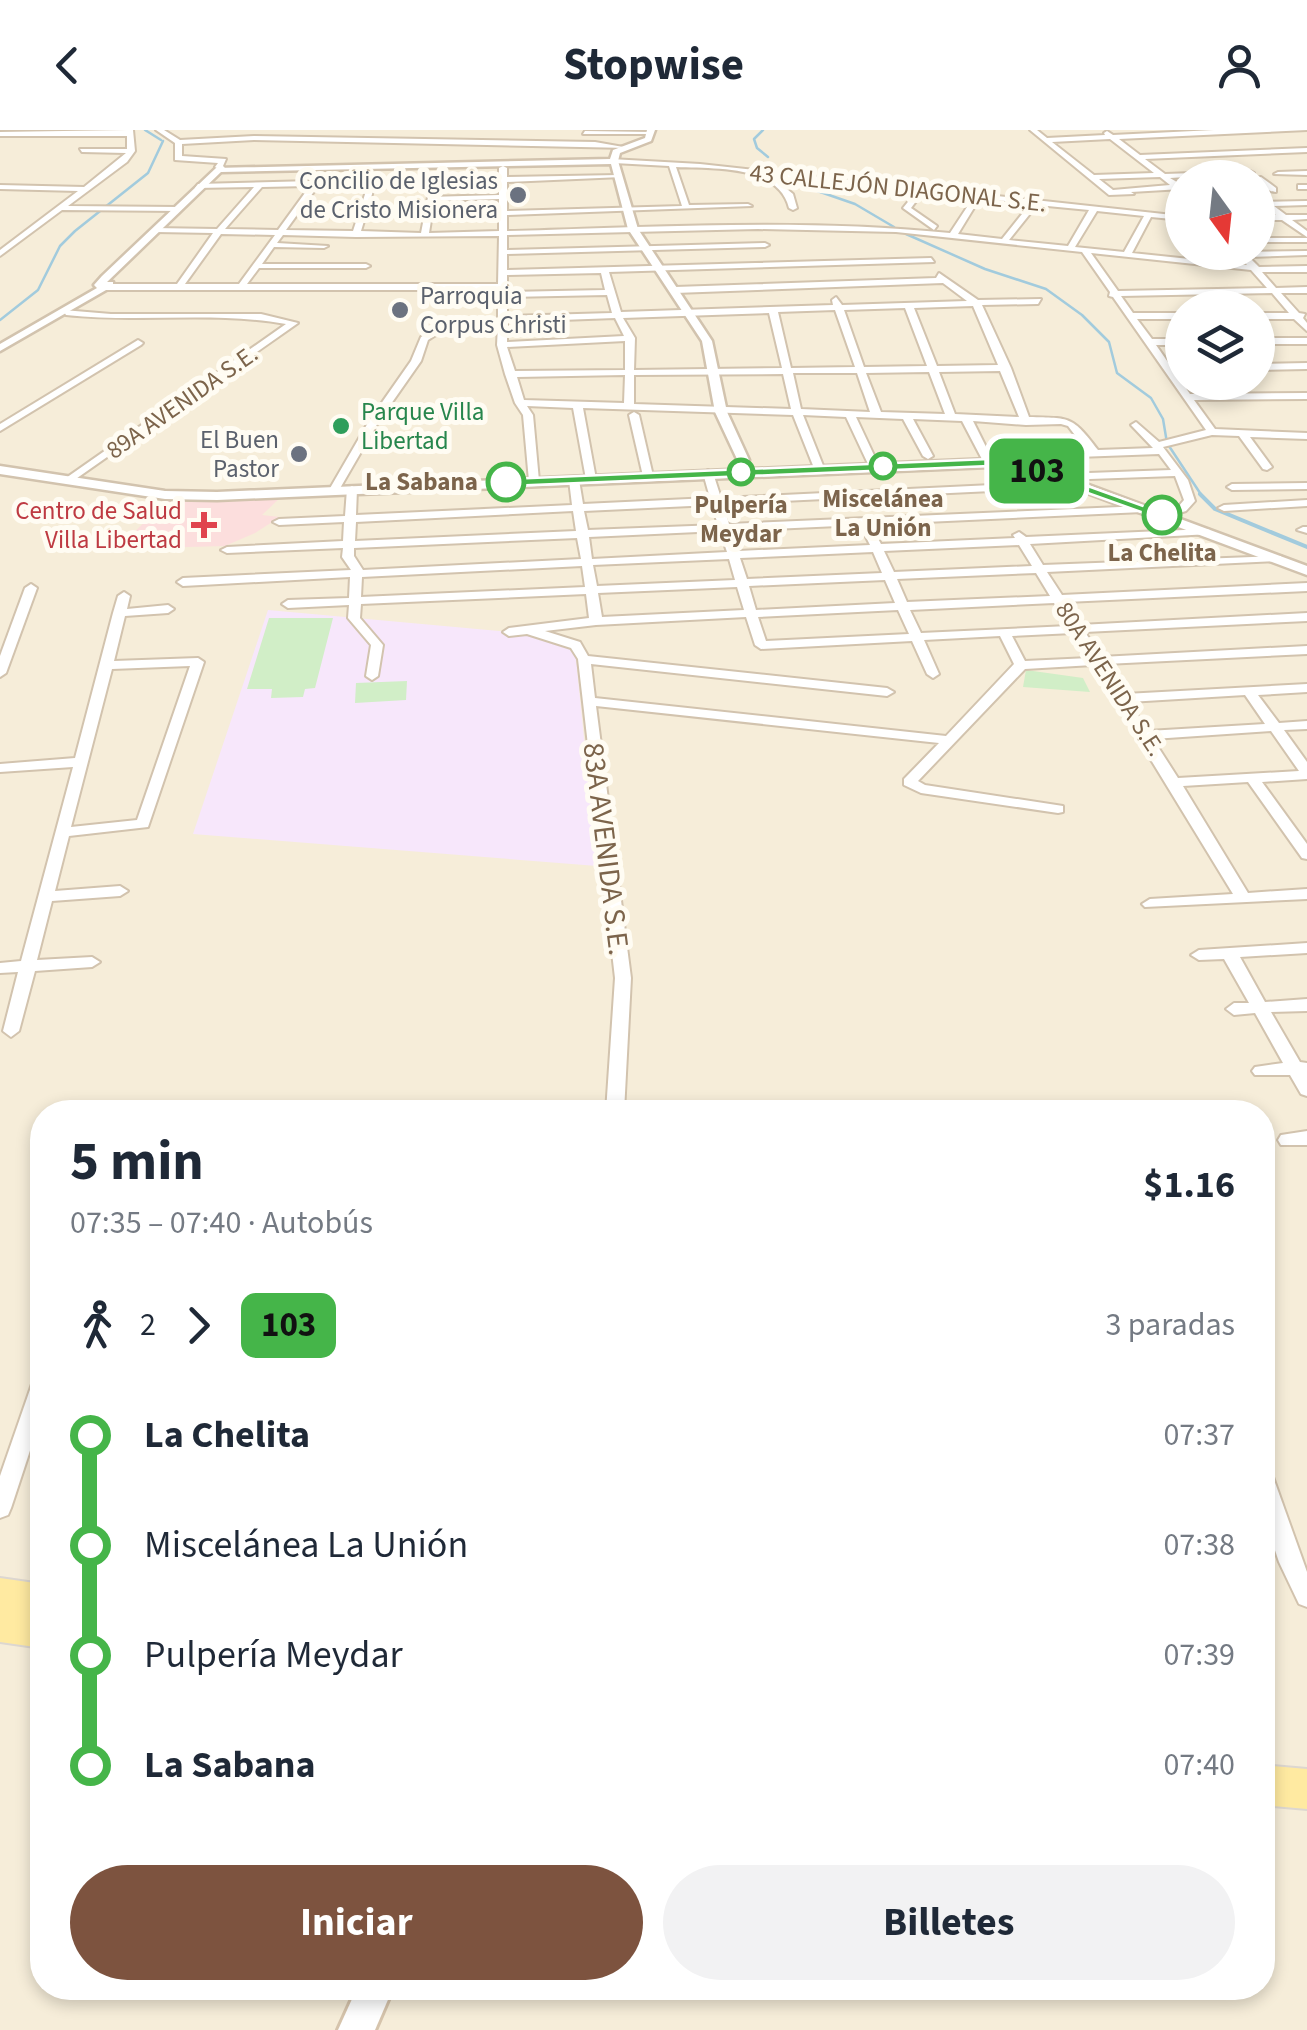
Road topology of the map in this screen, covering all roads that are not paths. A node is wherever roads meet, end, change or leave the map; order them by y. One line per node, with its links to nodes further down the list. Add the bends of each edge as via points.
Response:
1 (211, 130): 9 (street)
2 (261, 130): 16 (street)
3 (398, 130): 4 (street)
4 (450, 130): 12 (street); 21 (street)
5 (1032, 130): 17 (street)
6 (1103, 130): 15 (street)
7 (1257, 130): 10 (street)
8 (1307, 130): 10 (street)
9 (160, 131): 19 (street)
10 (1243, 131): 13 (street); 18 (street)
11 (129, 132): 14 (street); 33 (street)
12 (650, 132): 23 (street)
13 (1167, 132): 15 (street); 20 (street)
14 (0, 134)
15 (1111, 137): 17 (street); 22 (street)
16 (254, 138): 19 (street); 21 (street); 26 (street)
17 (1044, 140): 28 (street)
18 (1257, 141): 20 (street); 30 (street)
19 (179, 142): 36 (street)
20 (1183, 144): 22 (street); 37 (street)
21 (443, 146): 23 (street); 27 (street)
22 (1124, 147): 24 (street); 38 (street)
23 (626, 148): 40 (street)
24 (1108, 148)
25 (82, 150): 33 (street)
26 (244, 150)
27 (294, 150)
28 (1058, 150): 29 (street); 49 (street)
29 (1074, 150)
30 (1272, 150): 31 (street); 35 (street)
31 (1289, 150): 32 (street); 41 (street)
32 (1307, 150)
33 (131, 151): 68 (street)
34 (230, 151): 36 (street)
35 (1221, 153): 37 (street); 39 (street)
36 (178, 154): 51 (street, via 223,160)
37 (1198, 154): 38 (street)
38 (1137, 157): 47 (street)
39 (1232, 160)
40 (614, 161): 42 (street); 43 (street, 43 CALLEJÓN DIAGONAL S.E.); 57 (street)
41 (1307, 162)
42 (503, 164): 45 (street); 60 (street)
43 (672, 164): 52 (street, 43 CALLEJÓN DIAGONAL S.E.); 79 (street)
44 (1130, 164): 47 (street)
45 (448, 165): 50 (street); 61 (street)
46 (1095, 165): 49 (street)
47 (1149, 165): 48 (street); 56 (street)
48 (1165, 165)
49 (1078, 166): 59 (street)
50 (324, 168): 51 (street); 63 (street)
51 (222, 170): 65 (street)
52 (733, 170): 53 (street, 43 CALLEJÓN DIAGONAL S.E.); 77 (street)
53 (762, 173): 69 (street, 43 CALLEJÓN DIAGONAL S.E.); 80 (street, via 790,196)
54 (1278, 174): 55 (street)
55 (1307, 174)
56 (1163, 176): 59 (street)
57 (618, 177): 58 (street); 82 (street)
58 (559, 178): 60 (street); 84 (street)
59 (1092, 178): 70 (street)
60 (504, 179): 61 (street); 72 (street)
61 (450, 180): 62 (street)
62 (372, 182): 63 (street); 101 (street)
63 (317, 184): 64 (street); 97 (street)
64 (260, 185): 65 (street); 96 (street)
65 (198, 186): 81 (street)
66 (0, 187): 68 (street)
67 (1165, 188): 70 (street)
68 (85, 189): 78 (street)
69 (921, 190): 71 (street, 43 CALLEJÓN DIAGONAL S.E.); 100 (street, via 908,208)
70 (1121, 192): 85 (street)
71 (978, 196): 74 (street, 43 CALLEJÓN DIAGONAL S.E.); 100 (street)
72 (504, 197): 73 (street); 86 (street)
73 (474, 198): 99 (street); 103 (street, via 431,199)
74 (1034, 202): 83 (street, 43 CALLEJÓN DIAGONAL S.E.); 106 (street)
75 (1307, 203): 76 (street)
76 (1275, 204)
77 (748, 206): 79 (street); 93 (street)
78 (60, 208): 81 (street); 113 (street)
79 (686, 208): 82 (street)
80 (793, 208)
81 (177, 209): 95 (street)
82 (626, 209): 84 (street); 94 (street)
83 (1094, 209): 85 (street, 43 CALLEJÓN DIAGONAL S.E.); 110 (street)
84 (564, 210): 86 (street)
85 (1128, 212): 88 (street, 43 CALLEJÓN DIAGONAL S.E.)
86 (504, 213): 98 (street)
87 (1275, 213): 92 (street)
88 (1148, 214): 89 (street, 43 CALLEJÓN DIAGONAL S.E.); 117 (street)
89 (1165, 216)
90 (1307, 217): 92 (street)
91 (1275, 218): 92 (street)
92 (1282, 218): 104 (street)
93 (758, 228): 94 (street); 100 (street); 107 (street)
94 (634, 229): 98 (street); 111 (street)
95 (156, 230): 96 (street); 140 (street)
96 (219, 232): 97 (street); 137 (street)
97 (278, 233): 101 (street); 108 (street)
98 (505, 233): 99 (street); 114 (street)
99 (471, 234): 103 (street)
100 (949, 234): 106 (street)
101 (356, 235): 102 (street)
102 (380, 235): 103 (street); 118 (street)
103 (425, 235)
104 (1307, 237): 105 (street)
105 (1275, 239)
106 (1005, 240): 110 (street)
107 (765, 244): 111 (street); 124 (street)
108 (270, 246): 109 (street); 125 (street)
109 (340, 246)
110 (1070, 247): 112 (street)
111 (646, 248): 114 (street); 126 (street)
112 (1084, 249): 117 (street); 149 (street)
113 (1, 252)
114 (504, 252): 132 (street)
115 (1275, 253): 116 (street)
116 (1307, 253)
117 (1128, 254): 119 (street)
118 (370, 256): 125 (street); 139 (street)
119 (1154, 256): 120 (street); 127 (street)
120 (1165, 256)
121 (911, 260): 122 (street); 123 (street); 134 (street)
122 (931, 260)
123 (820, 263): 124 (street); 136 (street)
124 (774, 265): 126 (street)
125 (256, 266): 138 (street)
126 (660, 268): 130 (street); 141 (street)
127 (1162, 269)
128 (1275, 269): 129 (street)
129 (1302, 269): 133 (street)
130 (604, 270): 132 (street); 147 (street)
131 (1256, 270): 146 (street)
132 (504, 273): 144 (street)
133 (1307, 278)
134 (946, 280): 136 (street); 151 (street)
135 (1170, 281): 142 (street)
136 (830, 285): 141 (street); 153 (street)
137 (180, 286): 138 (street); 140 (street)
138 (242, 286): 139 (street)
139 (359, 286): 144 (street)
140 (102, 287): 156 (street)
141 (675, 290): 155 (street)
142 (1176, 290)
143 (1307, 290): 146 (street)
144 (504, 291): 147 (street); 162 (street)
145 (1275, 291): 146 (street)
146 (1278, 291): 161 (street)
147 (610, 292): 157 (street)
148 (1165, 293): 149 (street)
149 (1112, 294): 158 (street)
150 (1038, 301): 151 (street)
151 (977, 304): 152 (street); 175 (street)
152 (909, 306): 153 (street); 176 (street)
153 (840, 308): 154 (street); 178 (street)
154 (773, 310): 155 (street); 177 (street)
155 (689, 311): 157 (street); 180 (street, via 708,341)
156 (66, 312): 171 (street); 216 (street, 89A AVENIDA S.E., via 294,323)
157 (617, 314): 162 (street); 164 (street)
158 (1132, 316): 159 (street); 167 (street)
159 (1165, 316)
160 (1275, 316): 161 (street)
161 (1302, 316): 163 (street)
162 (502, 320): 170 (street); 224 (street, via 440,329 424,339)
163 (1307, 328)
164 (630, 338): 170 (street); 179 (street)
165 (1275, 341): 166 (street)
166 (1307, 341)
167 (1148, 342): 168 (street); 173 (street)
168 (1165, 342)
169 (138, 343): 197 (street)
170 (502, 345): 181 (street)
171 (0, 348)
172 (1307, 366): 174 (street)
173 (1165, 367)
174 (1275, 367)
175 (1006, 368): 176 (street); 195 (street)
176 (933, 369): 178 (street); 193 (street)
177 (788, 370): 178 (street); 180 (street); 188 (street)
178 (862, 370): 190 (street)
179 (630, 372): 180 (street); 181 (street); 187 (street)
180 (713, 372): 192 (street)
181 (510, 374): 185 (street)
182 (1307, 396): 183 (street)
183 (1275, 397)
184 (1189, 400): 198 (street)
185 (520, 403): 186 (street); 218 (street, via 528,415)
186 (578, 406): 187 (street); 215 (street)
187 (631, 412): 192 (street); 213 (street)
188 (797, 413): 189 (street); 192 (street); 208 (street)
189 (850, 415): 190 (street); 205 (street)
190 (877, 416): 191 (street)
191 (907, 417): 193 (street); 203 (street)
192 (723, 418): 207 (street, via 730,462)
193 (952, 419): 194 (street)
194 (968, 420): 195 (street); 204 (street, 80A AVENIDA S.E.)
195 (1026, 422): 202 (street, via 1072,424)
196 (1136, 425): 201 (street)
197 (0, 428)
198 (1212, 432): 199 (street); 201 (street)
199 (1242, 433): 200 (street); 206 (street)
200 (1306, 438)
201 (1159, 448): 202 (street); 212 (street)
202 (1093, 452): 204 (street)
203 (928, 456)
204 (988, 463): 205 (street); 214 (street); 223 (street, 80A AVENIDA S.E.)
205 (874, 466): 209 (street)
206 (1268, 467)
207 (740, 468): 208 (street); 211 (street)
208 (819, 468): 209 (street)
209 (841, 468): 225 (street)
210 (0, 470): 216 (street)
211 (708, 473): 213 (street); 226 (street)
212 (1176, 474): 214 (street); 232 (street, via 1190,501)
213 (648, 476): 215 (street)
214 (1058, 478): 219 (street)
215 (591, 479): 217 (street)
216 (70, 480): 224 (street, via 177,496)
217 (574, 480): 218 (street); 228 (street)
218 (534, 482): 222 (street)
219 (1075, 484): 223 (street); 230 (street)
220 (1307, 486): 221 (street)
221 (1232, 487)
222 (352, 489): 224 (street); 233 (street)
223 (992, 489): 225 (street); 231 (street, 80A AVENIDA S.E.)
224 (334, 490)
225 (853, 495): 226 (street); 234 (street)
226 (717, 501): 228 (street); 236 (street)
227 (1307, 504): 229 (street)
228 (578, 508): 233 (street); 238 (street)
229 (1224, 508)
230 (1143, 509): 231 (street); 232 (street)
231 (1007, 514): 234 (street); 239 (street, 80A AVENIDA S.E.)
232 (1163, 515): 237 (street)
233 (351, 518): 235 (street); 242 (street)
234 (865, 521): 236 (street); 240 (street)
235 (279, 522)
236 (725, 528): 238 (street); 243 (street)
237 (1206, 532): 239 (street); 244 (street)
238 (583, 535): 242 (street); 245 (street)
239 (1022, 540): 240 (street); 246 (street, 80A AVENIDA S.E.)
240 (877, 548): 243 (street); 249 (street)
241 (227, 550): 242 (street)
242 (349, 551): 248 (street)
243 (733, 555): 245 (street); 251 (street)
244 (1276, 558): 246 (street); 247 (street)
245 (587, 562): 248 (street); 254 (street)
246 (1040, 569): 249 (street); 256 (street, 80A AVENIDA S.E.)
247 (1307, 570)
248 (357, 573): 250 (street); 257 (street)
249 (889, 574): 251 (street); 259 (street)
250 (183, 582)
251 (741, 582): 254 (street); 261 (street)
252 (31, 588): 273 (street)
253 (1307, 588): 256 (street)
254 (592, 589): 257 (street); 264 (street)
255 (124, 596): 262 (street)
256 (1058, 599): 259 (street); 265 (street, 80A AVENIDA S.E.)
257 (356, 601): 258 (street); 275 (street, via 354,618 377,645)
258 (288, 604)
259 (903, 605): 261 (street); 267 (street)
260 (168, 610): 262 (street)
261 (751, 613): 264 (street); 267 (street, via 761,646)
262 (120, 614): 271 (street)
263 (1307, 617): 265 (street)
264 (596, 621): 269 (street, via 516,630 576,645)
265 (1076, 630): 266 (street); 270 (street, 80A AVENIDA S.E.)
266 (1004, 632): 267 (street); 272 (street)
267 (917, 637): 274 (street)
268 (1307, 650): 270 (street)
269 (584, 660): 278 (street); 280 (street, 83A AVENIDA S.E.)
270 (1098, 663): 272 (street); 279 (street, 80A AVENIDA S.E.)
271 (106, 665): 285 (street); 291 (street, via 190,660 198,669 144,824)
272 (1021, 666): 284 (street)
273 (0, 674)
274 (934, 674)
275 (372, 676)
276 (1307, 688): 277 (street)
277 (1249, 691): 279 (street); 282 (street)
278 (887, 692)
279 (1123, 698): 283 (street, 80A AVENIDA S.E.)
280 (588, 700): 284 (street); 311 (street, 83A AVENIDA S.E., via 623,978)
281 (1307, 725): 282 (street)
282 (1274, 727): 283 (street); 287 (street)
283 (1145, 734): 289 (street, 80A AVENIDA S.E.)
284 (948, 740): 290 (street, via 911,778 912,785)
285 (80, 762): 286 (street); 291 (street)
286 (0, 768)
287 (1307, 773): 288 (street)
288 (1252, 778): 289 (street); 292 (street)
289 (1177, 782): 296 (street, 80A AVENIDA S.E.)
290 (1058, 808)
291 (62, 832): 295 (street)
292 (1307, 855)
293 (120, 891): 295 (street)
294 (1307, 894): 296 (street)
295 (45, 897): 302 (street)
296 (1243, 898): 297 (street)
297 (1150, 904)
298 (1307, 948): 299 (street)
299 (1229, 953): 300 (street); 305 (street)
300 (1200, 955)
301 (92, 962): 302 (street)
302 (28, 966): 303 (street); 307 (street)
303 (0, 968)
304 (1307, 1005): 305 (street)
305 (1260, 1008): 306 (street); 308 (street)
306 (1234, 1009)
307 (10, 1031)
308 (1301, 1068): 309 (street); 310 (street)
309 (1260, 1071)
310 (1307, 1090)
311 (616, 1100)
312 (30, 1419): 313 (street)
313 (0, 1508)
314 (1275, 1516): 316 (street)
315 (0, 1595): 317 (main road)
316 (1307, 1596)
317 (30, 1600)
318 (0, 1625): 319 (main road)
319 (30, 1629)
320 (1275, 1786): 321 (main road)
321 (1307, 1789)
322 (370, 2000): 323 (main road)
323 (356, 2030)

